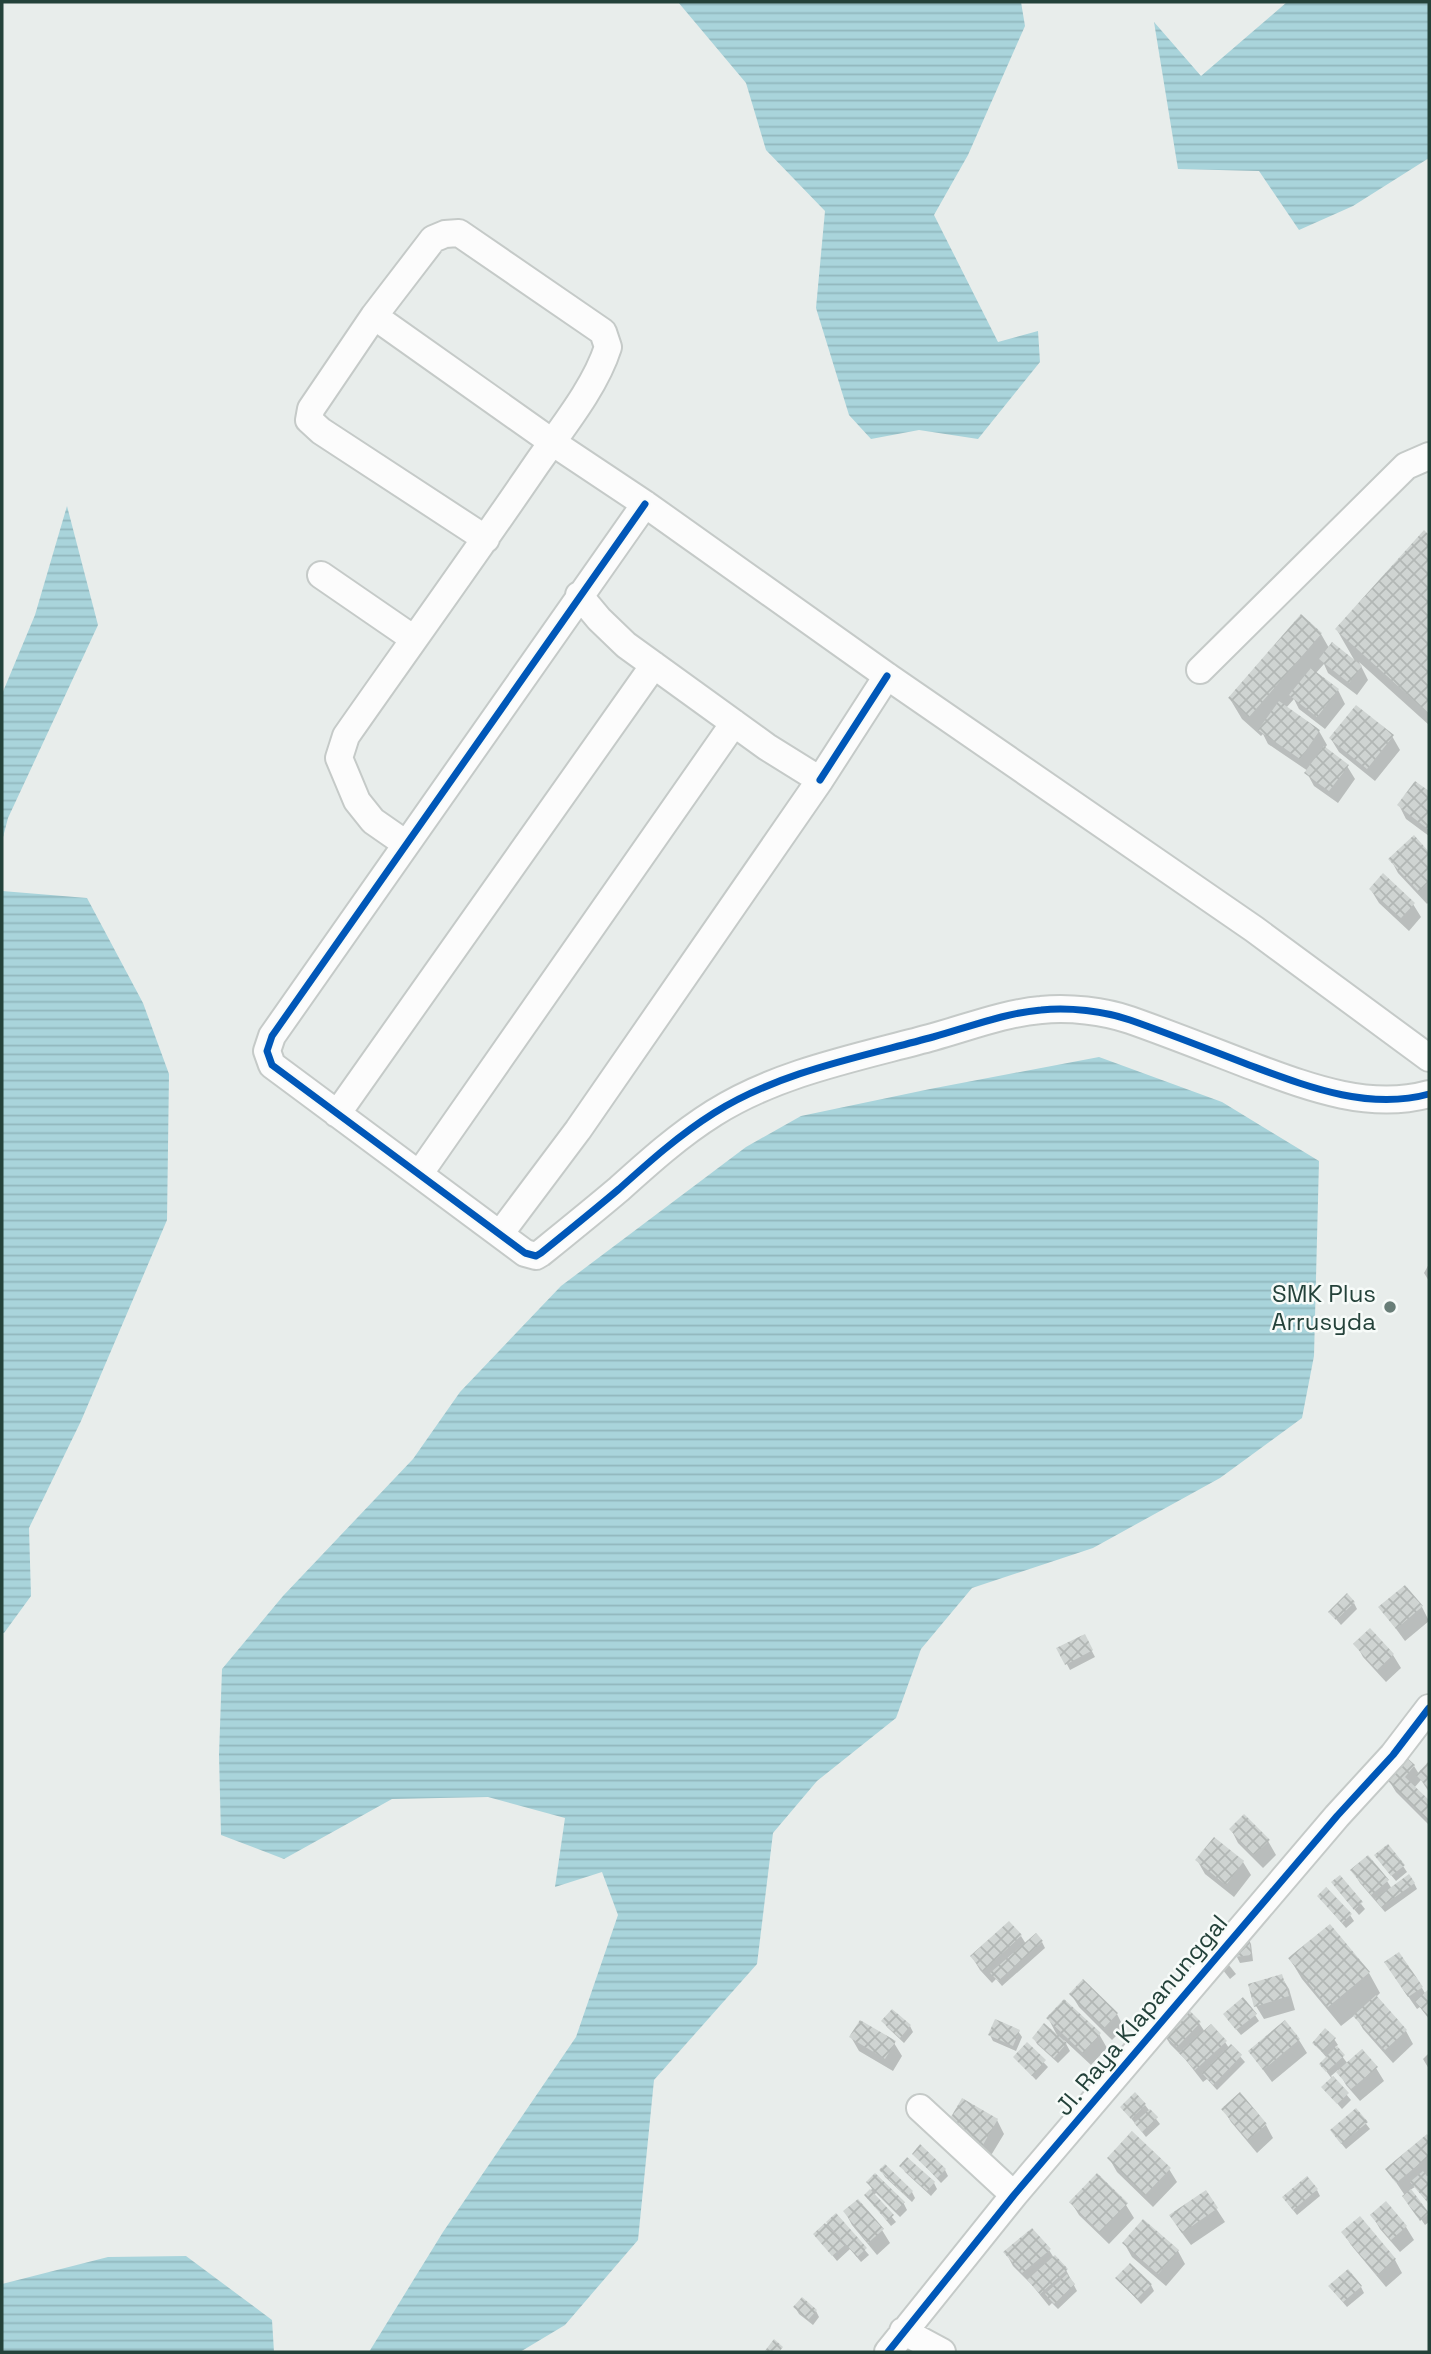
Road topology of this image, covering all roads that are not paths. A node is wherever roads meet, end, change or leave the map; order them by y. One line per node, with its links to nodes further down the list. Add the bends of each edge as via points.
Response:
1 (374, 316): 2 (street); 2 (street, via 433,239 459,233 603,332 608,347 604,359); 5 (street, via 311,409 309,420)
2 (552, 442): 4 (street); 5 (street)
3 (1429, 456): 10 (street, via 1406,466)
4 (645, 504): 7 (street); 11 (street)
5 (486, 538): 8 (street)
6 (321, 575): 8 (street)
7 (579, 595): 9 (street, via 626,645); 14 (street)
8 (414, 639): 14 (street, via 346,736 339,758 357,800 373,821)
9 (654, 665): 12 (street); 17 (street)
10 (1200, 670)
11 (887, 676): 13 (street); 15 (street, via 1254,929)
12 (734, 723): 13 (street); 18 (street)
13 (820, 780): 19 (street, via 578,1130)
14 (406, 844): 17 (street, via 272,1036 267,1051 272,1065)
15 (1429, 1058)
16 (1429, 1094): 19 (street, via 1384,1099 1332,1093 1127,1019 1042,1009 827,1067 756,1091 715,1112 673,1142 541,1254 525,1254)
17 (337, 1114): 18 (street)
18 (420, 1173): 19 (street)
19 (500, 1234)
20 (1429, 1708): 22 (street, Jl. Raya Klapanunggal)
21 (920, 2108): 22 (street)
22 (1014, 2195): 23 (street, Jl. Raya Klapanunggal)
23 (903, 2331): 24 (street, Jl. Raya Klapanunggal); 25 (street)
24 (888, 2352)
25 (942, 2352)

